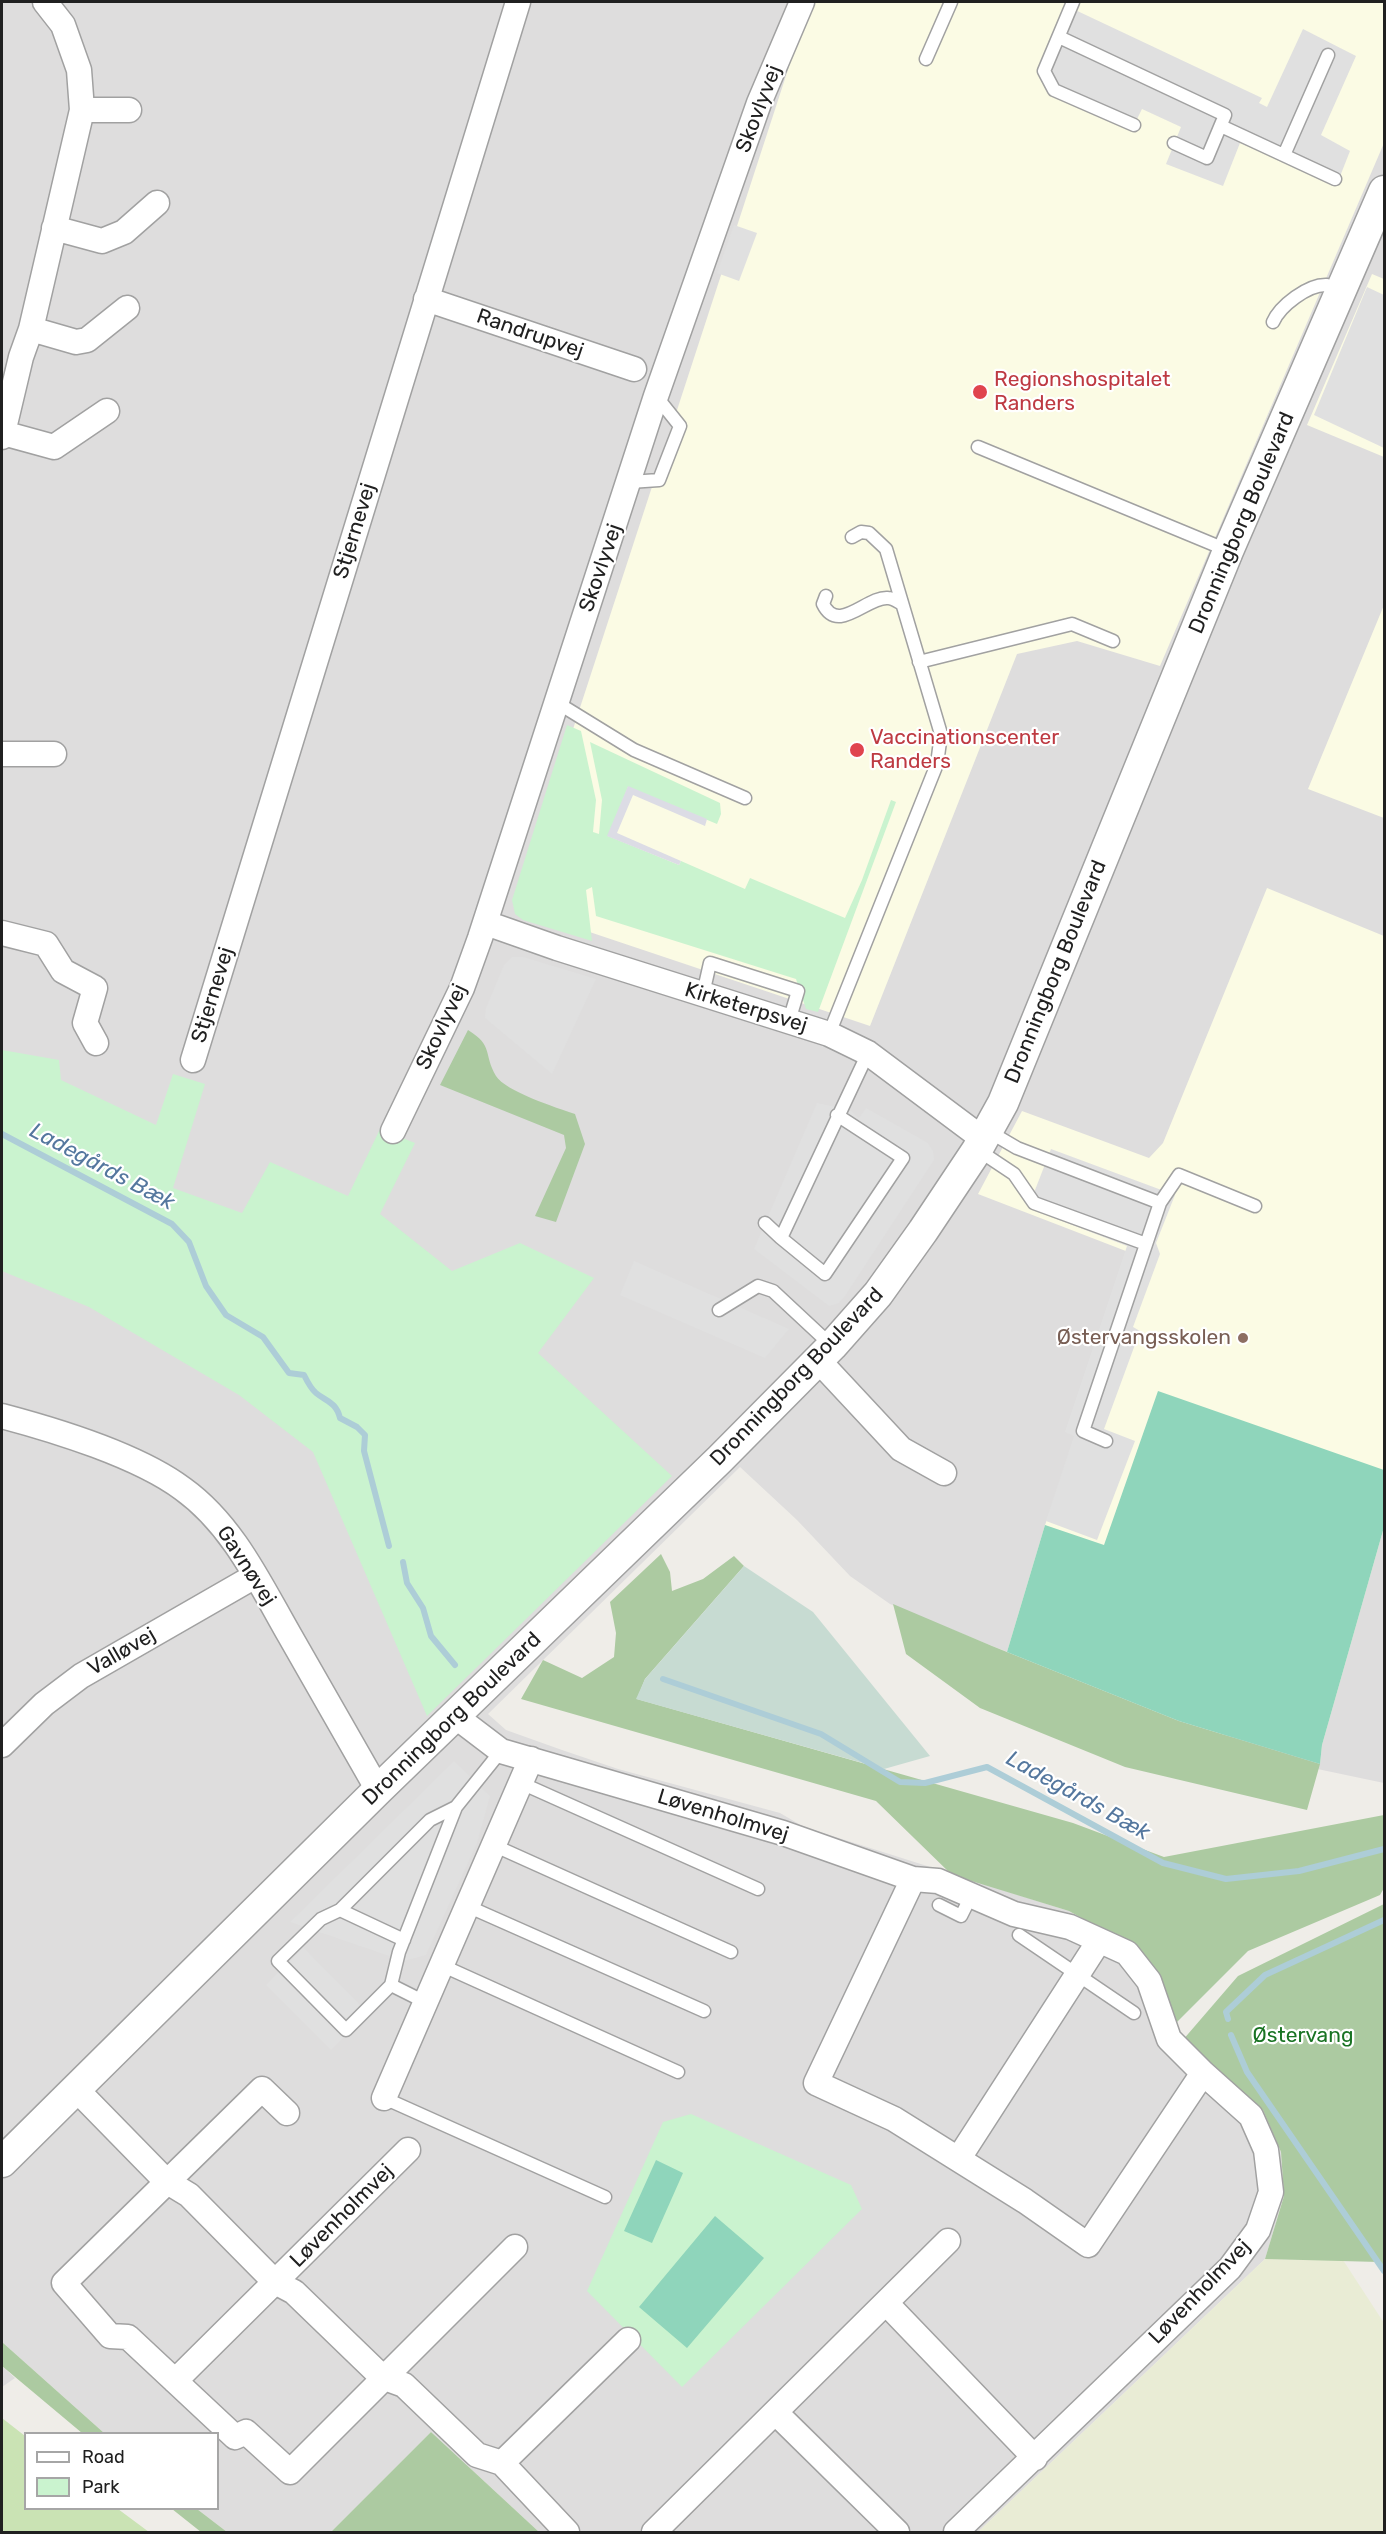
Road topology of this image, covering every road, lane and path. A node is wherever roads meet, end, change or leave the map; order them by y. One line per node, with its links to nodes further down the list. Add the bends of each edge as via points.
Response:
1 (45, 2): 9 (street, via 63,25 76,61)
2 (518, 2): 20 (street, Stjernevej)
3 (802, 2): 34 (street, Skovlyvej, via 759,103 656,396)
4 (951, 2): 8 (lane)
5 (1073, 2): 6 (lane)
6 (1059, 37): 11 (lane, via 1044,72 1054,90); 12 (lane, via 1226,116)
7 (1328, 56): 14 (lane)
8 (926, 59)
9 (82, 110): 10 (street); 18 (street)
10 (129, 110)
11 (1134, 125)
12 (1221, 126): 13 (lane, via 1207,158); 14 (lane)
13 (1174, 143)
14 (1284, 155): 15 (lane)
15 (1335, 179)
16 (1384, 191): 19 (street, Dronningborg Boulevard)
17 (156, 203): 18 (street, via 124,232 102,241)
18 (54, 228): 23 (street)
19 (1341, 292): 22 (lane, via 1328,285 1318,286 1284,304); 29 (street, Dronningborg Boulevard)
20 (426, 299): 24 (street, Randrupvej); 43 (street, Stjernevej)
21 (127, 308): 23 (street, via 87,340 76,342)
22 (1273, 322)
23 (31, 329): 26 (street)
24 (634, 369)
25 (108, 411): 26 (street, via 54,447)
26 (2, 435)
27 (978, 447): 29 (lane)
28 (852, 537): 31 (lane, via 869,533 886,549)
29 (1228, 551): 46 (street, Dronningborg Boulevard, via 1003,1103)
30 (826, 596): 31 (lane, via 826,610 838,616 876,600 888,598)
31 (902, 604): 33 (lane)
32 (1113, 641): 33 (lane, via 1072,624)
33 (919, 662): 40 (lane, via 941,734 937,764)
34 (556, 702): 37 (lane, via 634,750); 38 (street, Skovlyvej)
35 (2, 754): 36 (street)
36 (54, 754)
37 (745, 798)
38 (486, 923): 40 (street, Kirketerpsvej); 45 (street, Skovlyvej, via 462,988)
39 (2, 933): 41 (street, via 46,944 63,971 95,988 86,1023)
40 (830, 1034): 42 (street, Kirketerpsvej)
41 (96, 1043)
42 (868, 1053): 44 (lane); 46 (street, Kirketerpsvej)
43 (193, 1060)
44 (837, 1115): 50 (lane); 50 (lane, via 903,1158 825,1274)
45 (393, 1131)
46 (982, 1140): 47 (lane, via 1017,1148); 51 (lane, via 1014,1174 1034,1203); 53 (street, Dronningborg Boulevard, via 878,1294)
47 (1160, 1203): 48 (lane, via 1179,1175); 51 (lane)
48 (1255, 1206)
49 (765, 1223): 50 (lane)
50 (781, 1238)
51 (1146, 1244): 55 (lane, via 1083,1431)
52 (720, 1310): 53 (lane, via 758,1286 773,1291)
53 (825, 1353): 56 (street, via 902,1449); 58 (street, Dronningborg Boulevard)
54 (2, 1416): 57 (street, Gavnøvej, via 93,1445 163,1475 208,1510 240,1549)
55 (1106, 1441)
56 (944, 1473)
57 (255, 1576): 59 (street, Valløvej, via 81,1676 44,1704); 63 (street, Gavnøvej)
58 (456, 1716): 60 (street, Løvenholmvej); 63 (street, Dronningborg Boulevard)
59 (2, 1745)
60 (501, 1751): 61 (street, Løvenholmvej); 64 (lane)
61 (531, 1759): 62 (street); 66 (street, Løvenholmvej, via 783,1833)
62 (521, 1783): 65 (street); 67 (lane)
63 (378, 1790): 84 (street, Dronningborg Boulevard)
64 (456, 1808): 71 (lane, via 430,1820); 73 (lane)
65 (493, 1845): 70 (street); 75 (lane)
66 (914, 1879): 68 (street, Løvenholmvej, via 938,1881); 88 (street, via 816,2083 894,2119)
67 (758, 1889)
68 (971, 1896): 69 (lane, via 961,1916); 74 (street, Løvenholmvej, via 1014,1914 1070,1927)
69 (939, 1905)
70 (467, 1906): 76 (street); 80 (lane)
71 (340, 1910): 73 (lane); 78 (lane, via 321,1919 278,1961 346,2030)
72 (1019, 1935): 77 (lane)
73 (404, 1940): 78 (lane)
74 (1099, 1941): 77 (street); 83 (street, Løvenholmvej, via 1127,1953 1149,1981 1169,2039)
75 (731, 1952)
76 (441, 1965): 79 (street); 82 (lane)
77 (1078, 1973): 81 (lane); 88 (street)
78 (391, 1986): 79 (lane)
79 (425, 2002): 85 (street)
80 (704, 2011)
81 (1134, 2013)
82 (678, 2072)
83 (1203, 2073): 88 (street, via 1088,2245); 100 (street, Løvenholmvej, via 1251,2115 1266,2150 1270,2192 1258,2230 1230,2268)
84 (75, 2088): 89 (street, Dronningborg Boulevard); 90 (street, Løvenholmvej)
85 (384, 2098): 91 (lane)
86 (287, 2113): 90 (street, via 262,2089)
87 (408, 2150): 94 (street, Løvenholmvej)
88 (958, 2158)
89 (2, 2162)
90 (166, 2181): 94 (street, Løvenholmvej, via 189,2195); 98 (street, via 64,2283 110,2336 128,2337)
91 (605, 2197)
92 (948, 2241): 95 (street)
93 (515, 2247): 97 (street)
94 (275, 2282): 97 (street, Løvenholmvej, via 294,2292); 98 (street, Løvenholmvej)
95 (886, 2303): 99 (street); 100 (street)
96 (628, 2340): 101 (street)
97 (382, 2377): 98 (street, via 290,2472 246,2432 236,2437); 101 (street, Løvenholmvej, via 404,2385 477,2455)
98 (175, 2381)
99 (776, 2413): 103 (street); 104 (street)
100 (1035, 2457): 105 (street, Løvenholmvej)
101 (502, 2463): 102 (street, Løvenholmvej)
102 (567, 2532)
103 (654, 2532)
104 (897, 2532)
105 (956, 2532)

